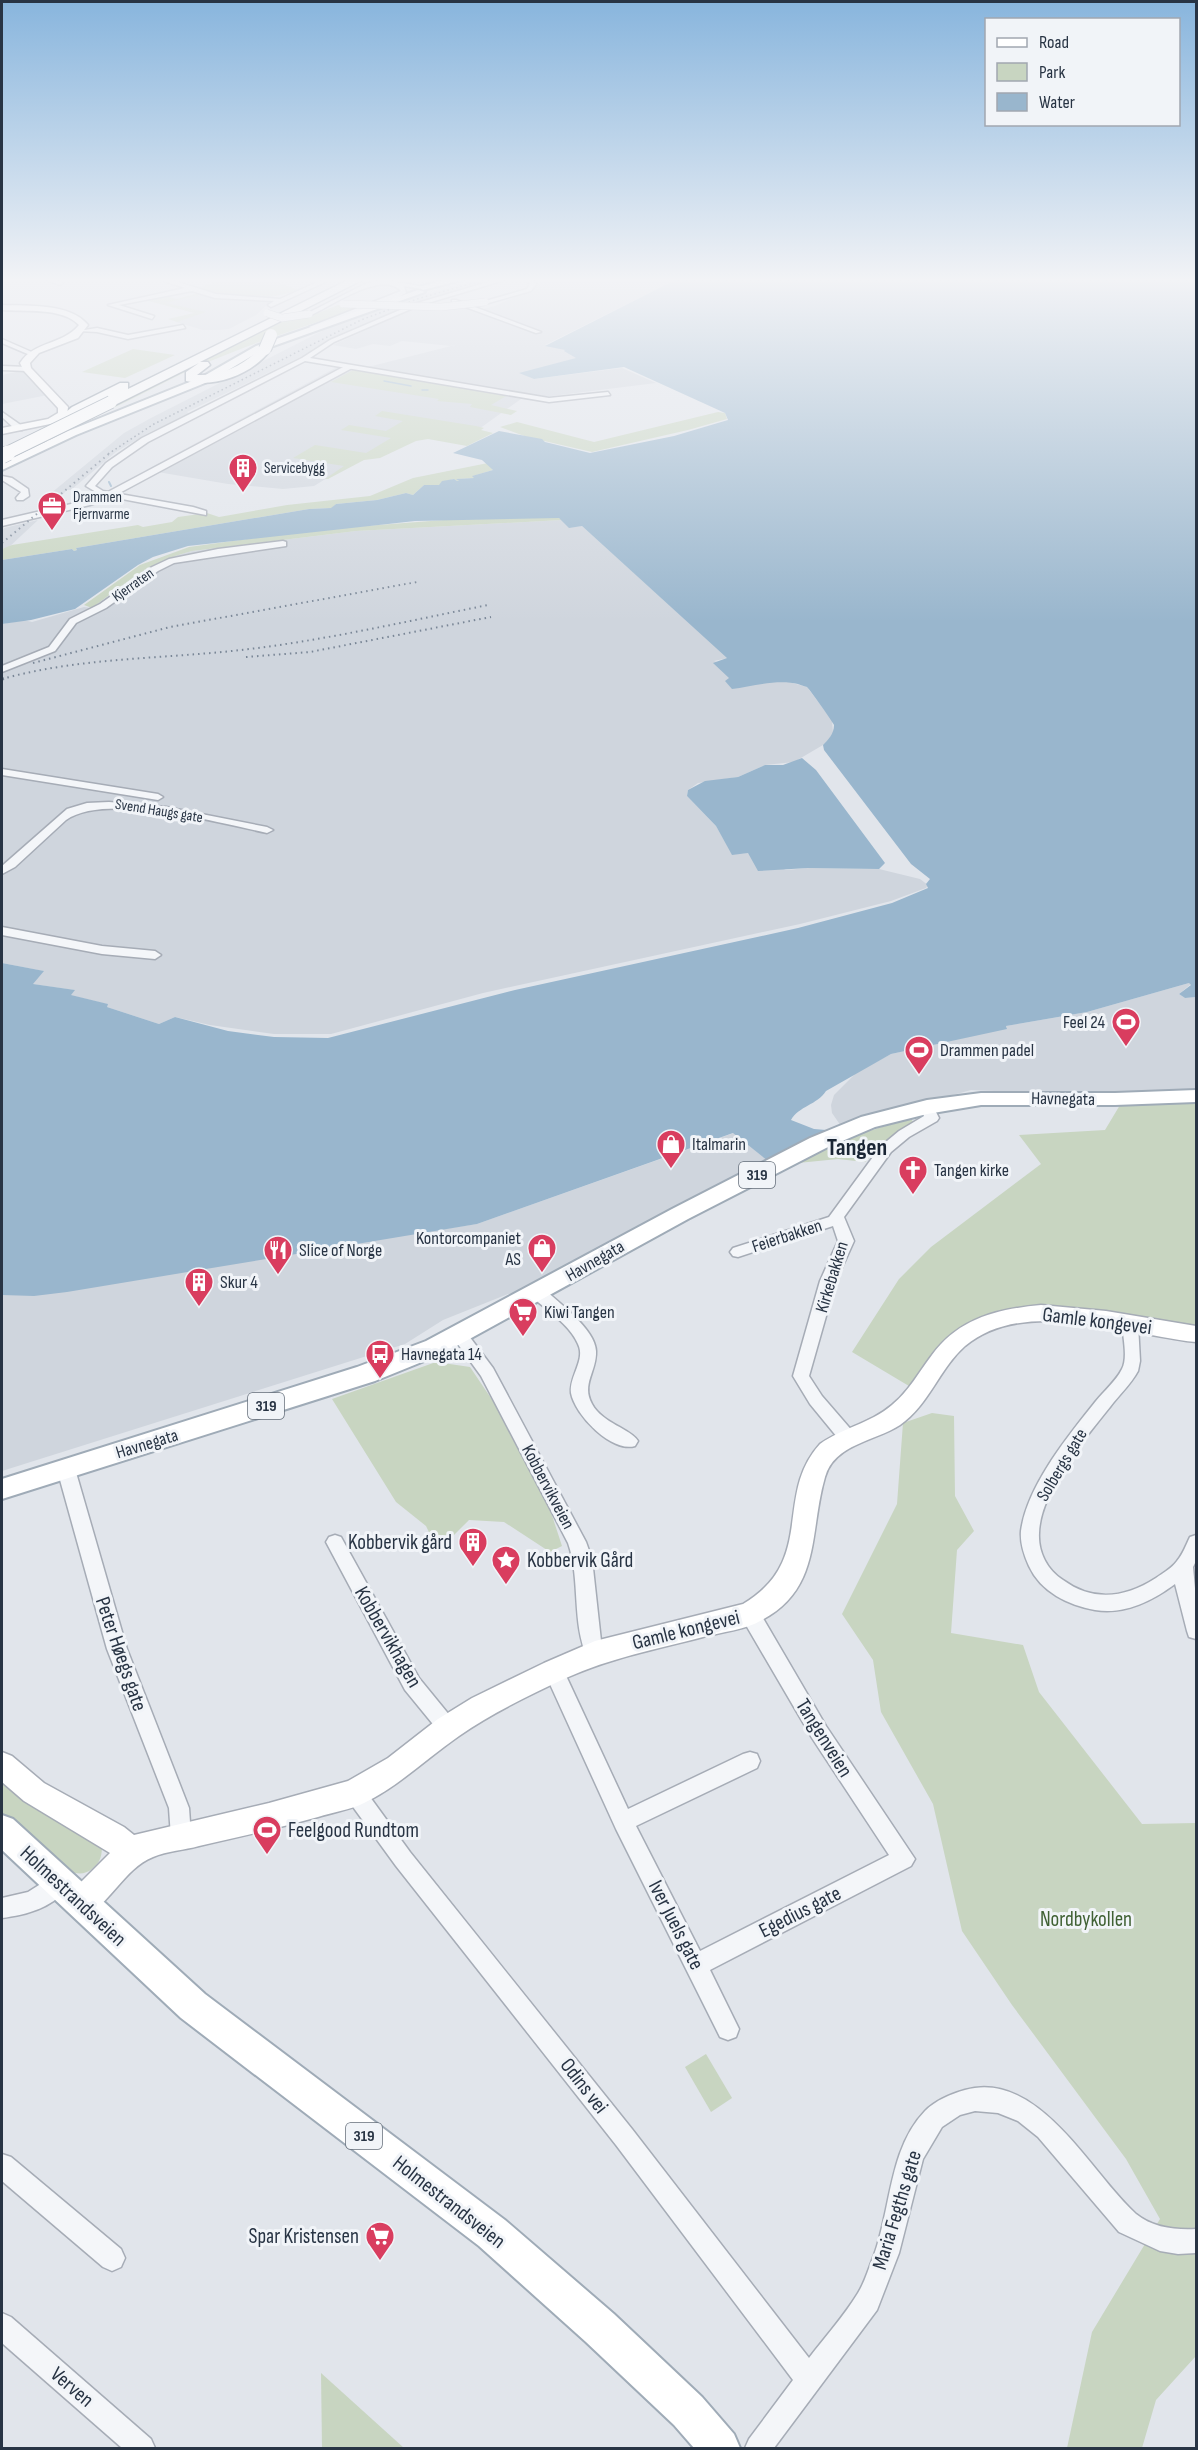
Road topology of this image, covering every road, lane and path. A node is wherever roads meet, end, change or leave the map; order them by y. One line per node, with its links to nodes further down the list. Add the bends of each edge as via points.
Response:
1 (47, 393): 15 (main road, via 64,410 54,420)
2 (110, 393): 17 (highway, via 84,406 38,442)
3 (128, 393): 12 (highway)
4 (130, 393): 12 (highway)
5 (140, 393): 12 (main road)
6 (158, 393): 13 (main road, via 134,404)
7 (170, 393): 13 (main road)
8 (237, 393): 20 (street, via 126,452 90,486)
9 (299, 393): 20 (street)
10 (510, 393): 11 (street, via 549,400)
11 (608, 394)
12 (107, 405): 13 (main road); 17 (highway, bridge)
13 (136, 407): 18 (main road)
14 (2, 414): 15 (street)
15 (19, 428): 16 (main road)
16 (2, 431)
17 (5, 456)
18 (2, 467)
19 (2, 480): 21 (street, via 26,492)
20 (109, 495): 22 (street); 23 (street, via 99,504)
21 (20, 498)
22 (203, 513)
23 (2, 525)
24 (283, 544): 25 (street, Kjerraten, via 172,561 73,621 52,649)
25 (2, 669)
26 (2, 772): 27 (street)
27 (158, 797)
28 (267, 830): 29 (street, Svend Haugs gate, via 130,805 91,804 70,812)
29 (2, 872)
30 (2, 931): 31 (street, via 102,950)
31 (155, 955)
32 (1197, 1096): 33 (main road, Havnegata / 319, via 991,1099)
33 (927, 1107): 34 (street, Kirkebakken, via 932,1118 886,1149 840,1208); 36 (main road, Havnegata / 319, via 868,1122 818,1143)
34 (836, 1220): 35 (street, Feierbakken); 40 (street, Kirkebakken, via 846,1242 828,1281 801,1376)
35 (738, 1252)
36 (538, 1293): 39 (main road, Havnegata / 319); 41 (street, via 584,1337 588,1349 579,1386 590,1415 601,1427)
37 (1130, 1324): 38 (main road, Gamle kongevei); 40 (main road, Gamle kongevei, via 1040,1313 972,1330 950,1348 905,1408 888,1421); 46 (street, Solbergs gate, via 1130,1371 1088,1423 1035,1509 1030,1531 1032,1552 1041,1573 1060,1590 1106,1604 1139,1597)
38 (1197, 1334)
39 (460, 1336): 42 (main road, Havnegata / 319, via 394,1365); 49 (street, Kobbervikveien, via 486,1370 577,1542 583,1559)
40 (848, 1437): 47 (main road, Gamle kongevei, via 827,1452 814,1471 800,1554 789,1581 772,1601)
41 (629, 1441)
42 (66, 1469): 43 (main road, Havnegata / 319); 57 (street, Peter Høegs gate, via 117,1649 179,1808)
43 (2, 1489)
44 (335, 1542): 51 (street, Kobbervikhagen, via 412,1684)
45 (1197, 1542): 46 (street, Solbergs gate)
46 (1184, 1567): 48 (street, via 1185,1591)
47 (750, 1614): 49 (main road, Gamle kongevei); 59 (street, Tangenveien, via 819,1732)
48 (1197, 1631)
49 (595, 1653): 50 (main road, Gamle kongevei)
50 (554, 1671): 51 (main road, Gamle kongevei); 55 (street, Iver Juels gate)
51 (448, 1728): 54 (main road, Gamle kongevei, via 398,1767)
52 (750, 1761): 55 (street)
53 (2, 1765): 58 (main road, via 34,1792 114,1837)
54 (355, 1793): 57 (main road, Gamle kongevei); 68 (street, Odins vei)
55 (623, 1822): 62 (street, Iver Juels gate)
56 (2, 1830): 60 (main road, Holmestrandsveien / 319)
57 (181, 1837): 58 (main road, Gamle kongevei, via 144,1845)
58 (132, 1852): 60 (main road, Gamle kongevei, via 115,1867)
59 (904, 1859): 62 (street, Egedius gate)
60 (69, 1893): 61 (street); 70 (main road, Holmestrandsveien / 319, via 228,2035 500,2240 600,2328)
61 (2, 1908)
62 (696, 1965): 63 (street, Iver Juels gate)
63 (728, 2029)
64 (2, 2166): 66 (street)
65 (1197, 2241): 68 (street, Maria Fegths gate, via 1169,2241 1145,2234 1128,2223 1046,2128 1019,2109 999,2101 975,2099 954,2105 934,2119 911,2157 887,2253 868,2301)
66 (112, 2258)
67 (2, 2326): 69 (street, Verven)
68 (809, 2380): 71 (street, Maria Fegths gate)
69 (142, 2448)
70 (720, 2448)
71 (758, 2448)

